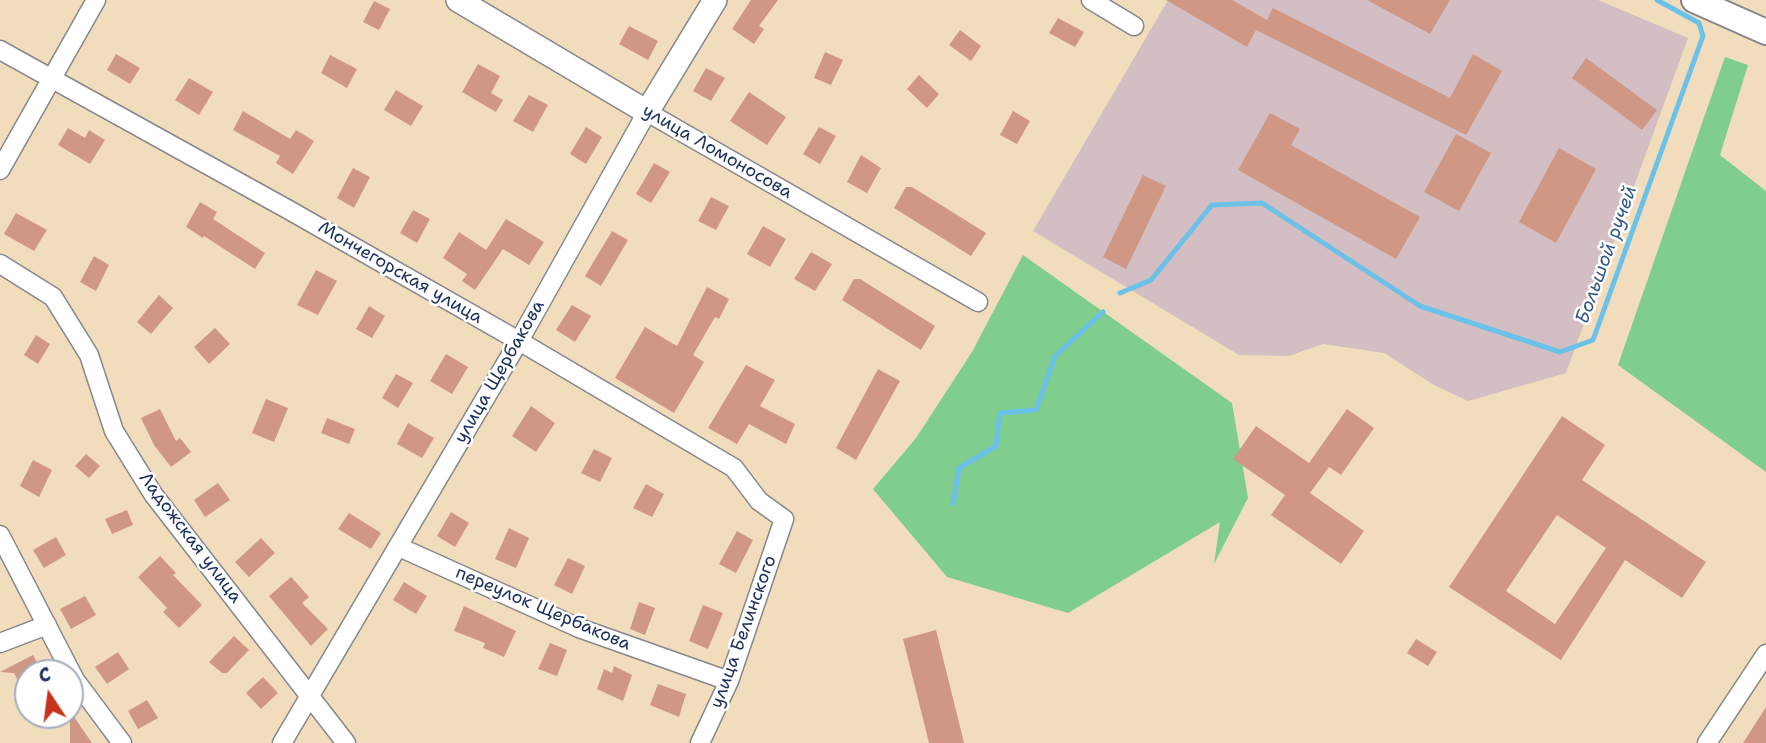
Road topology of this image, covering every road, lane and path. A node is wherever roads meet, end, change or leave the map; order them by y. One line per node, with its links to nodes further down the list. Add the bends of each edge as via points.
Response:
1 (96, 0): 9 (street)
2 (458, 0): 10 (street, улица Ломоносова)
3 (715, 0): 10 (street, улица Щербакова)
4 (1091, 0): 6 (street)
5 (1694, 0): 7 (main road)
6 (1133, 26)
7 (1766, 32)
8 (0, 50): 9 (street, Мончегорская улица)
9 (50, 78): 11 (street); 14 (street, Мончегорская улица)
10 (647, 112): 13 (street, улица Ломоносова); 14 (street, улица Щербакова)
11 (0, 170)
12 (0, 264): 22 (street, Ладожская улица, via 53,298 89,355 114,431 153,494)
13 (978, 302)
14 (519, 341): 15 (street, Мончегорская улица, via 734,468 759,500); 17 (street, улица Щербакова)
15 (784, 519): 21 (street, улица Белинского)
16 (0, 535): 18 (street)
17 (399, 547): 21 (street, переулок Щербакова, via 579,628); 22 (street, улица Щербакова)
18 (47, 625): 19 (street); 23 (street, via 75,680)
19 (0, 643)
20 (1766, 654): 27 (street)
21 (729, 681): 26 (street, улица Белинского)
22 (311, 697): 24 (street, улица Щербакова); 25 (street, Ладожская улица)
23 (122, 743)
24 (282, 743)
25 (346, 743)
26 (700, 743)
27 (1707, 743)

